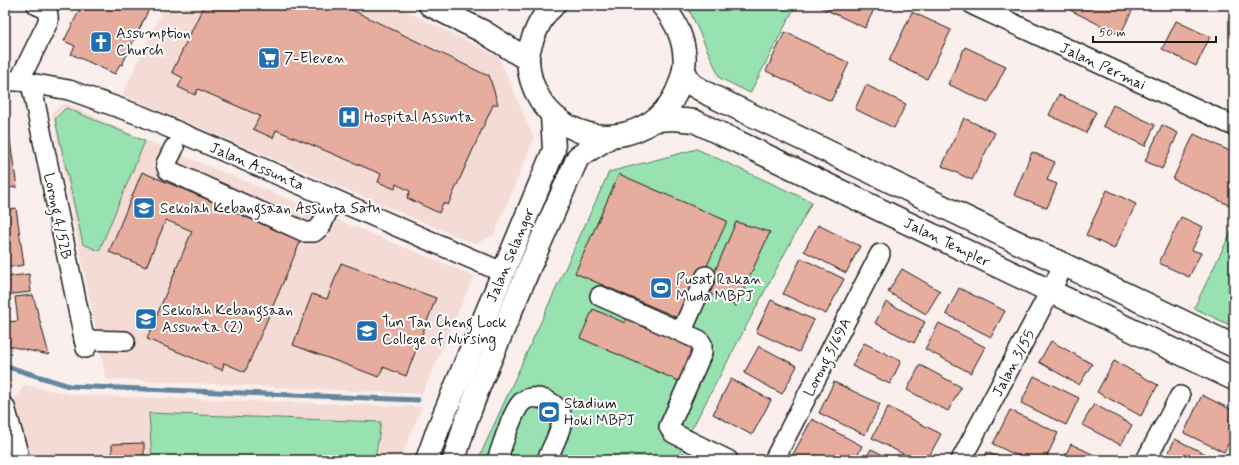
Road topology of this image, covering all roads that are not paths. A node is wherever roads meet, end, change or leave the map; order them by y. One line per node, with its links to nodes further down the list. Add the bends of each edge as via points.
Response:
1 (37, 5): 8 (street, via 46,9 49,15 48,22)
2 (430, 5): 6 (main road, via 484,32)
3 (554, 5): 6 (main road, via 543,16 533,37)
4 (662, 5): 7 (main road, via 679,30 684,50)
5 (973, 5): 11 (street, Jalan Permai)
6 (528, 60): 9 (main road, via 531,80 539,99)
7 (684, 71): 10 (main road, via 679,90); 16 (main road, Jalan Templer, via 691,84 710,95)
8 (18, 82): 14 (street, Jalan Assunta, via 69,90 142,116); 22 (street, Lorong 4/52B, via 85,344)
9 (552, 115): 12 (main road, via 570,128 590,135); 17 (main road, Jalan Selangor, via 554,150)
10 (656, 120): 12 (main road, via 634,132); 19 (main road, Jalan Templer, via 694,121)
11 (1234, 126)
12 (610, 137): 29 (main road, Jalan Selangor, via 578,157 480,384)
13 (174, 148): 14 (street, via 166,164 168,170 305,232 314,232 321,226)
14 (334, 199): 17 (street, Jalan Assunta)
15 (880, 254): 33 (street, Lorong 3/69A)
16 (1064, 266): 19 (street, Jalan 3/55); 23 (main road, Jalan Templer)
17 (502, 272): 28 (main road, Jalan Selangor)
18 (706, 276): 21 (street)
19 (1050, 292): 24 (main road, Jalan Templer); 34 (street, Jalan 3/55)
20 (600, 296): 21 (street)
21 (682, 331): 32 (street, via 700,340 703,348 670,424 670,431)
22 (125, 341)
23 (1234, 346)
24 (1234, 379)
25 (1180, 396): 35 (street)
26 (5, 407): 27 (street)
27 (20, 460)
28 (427, 460)
29 (454, 460)
30 (497, 460): 31 (street, via 516,412 524,400 535,397 557,408 562,418)
31 (547, 460)
32 (728, 460)
33 (774, 460)
34 (961, 460)
35 (1146, 460)

